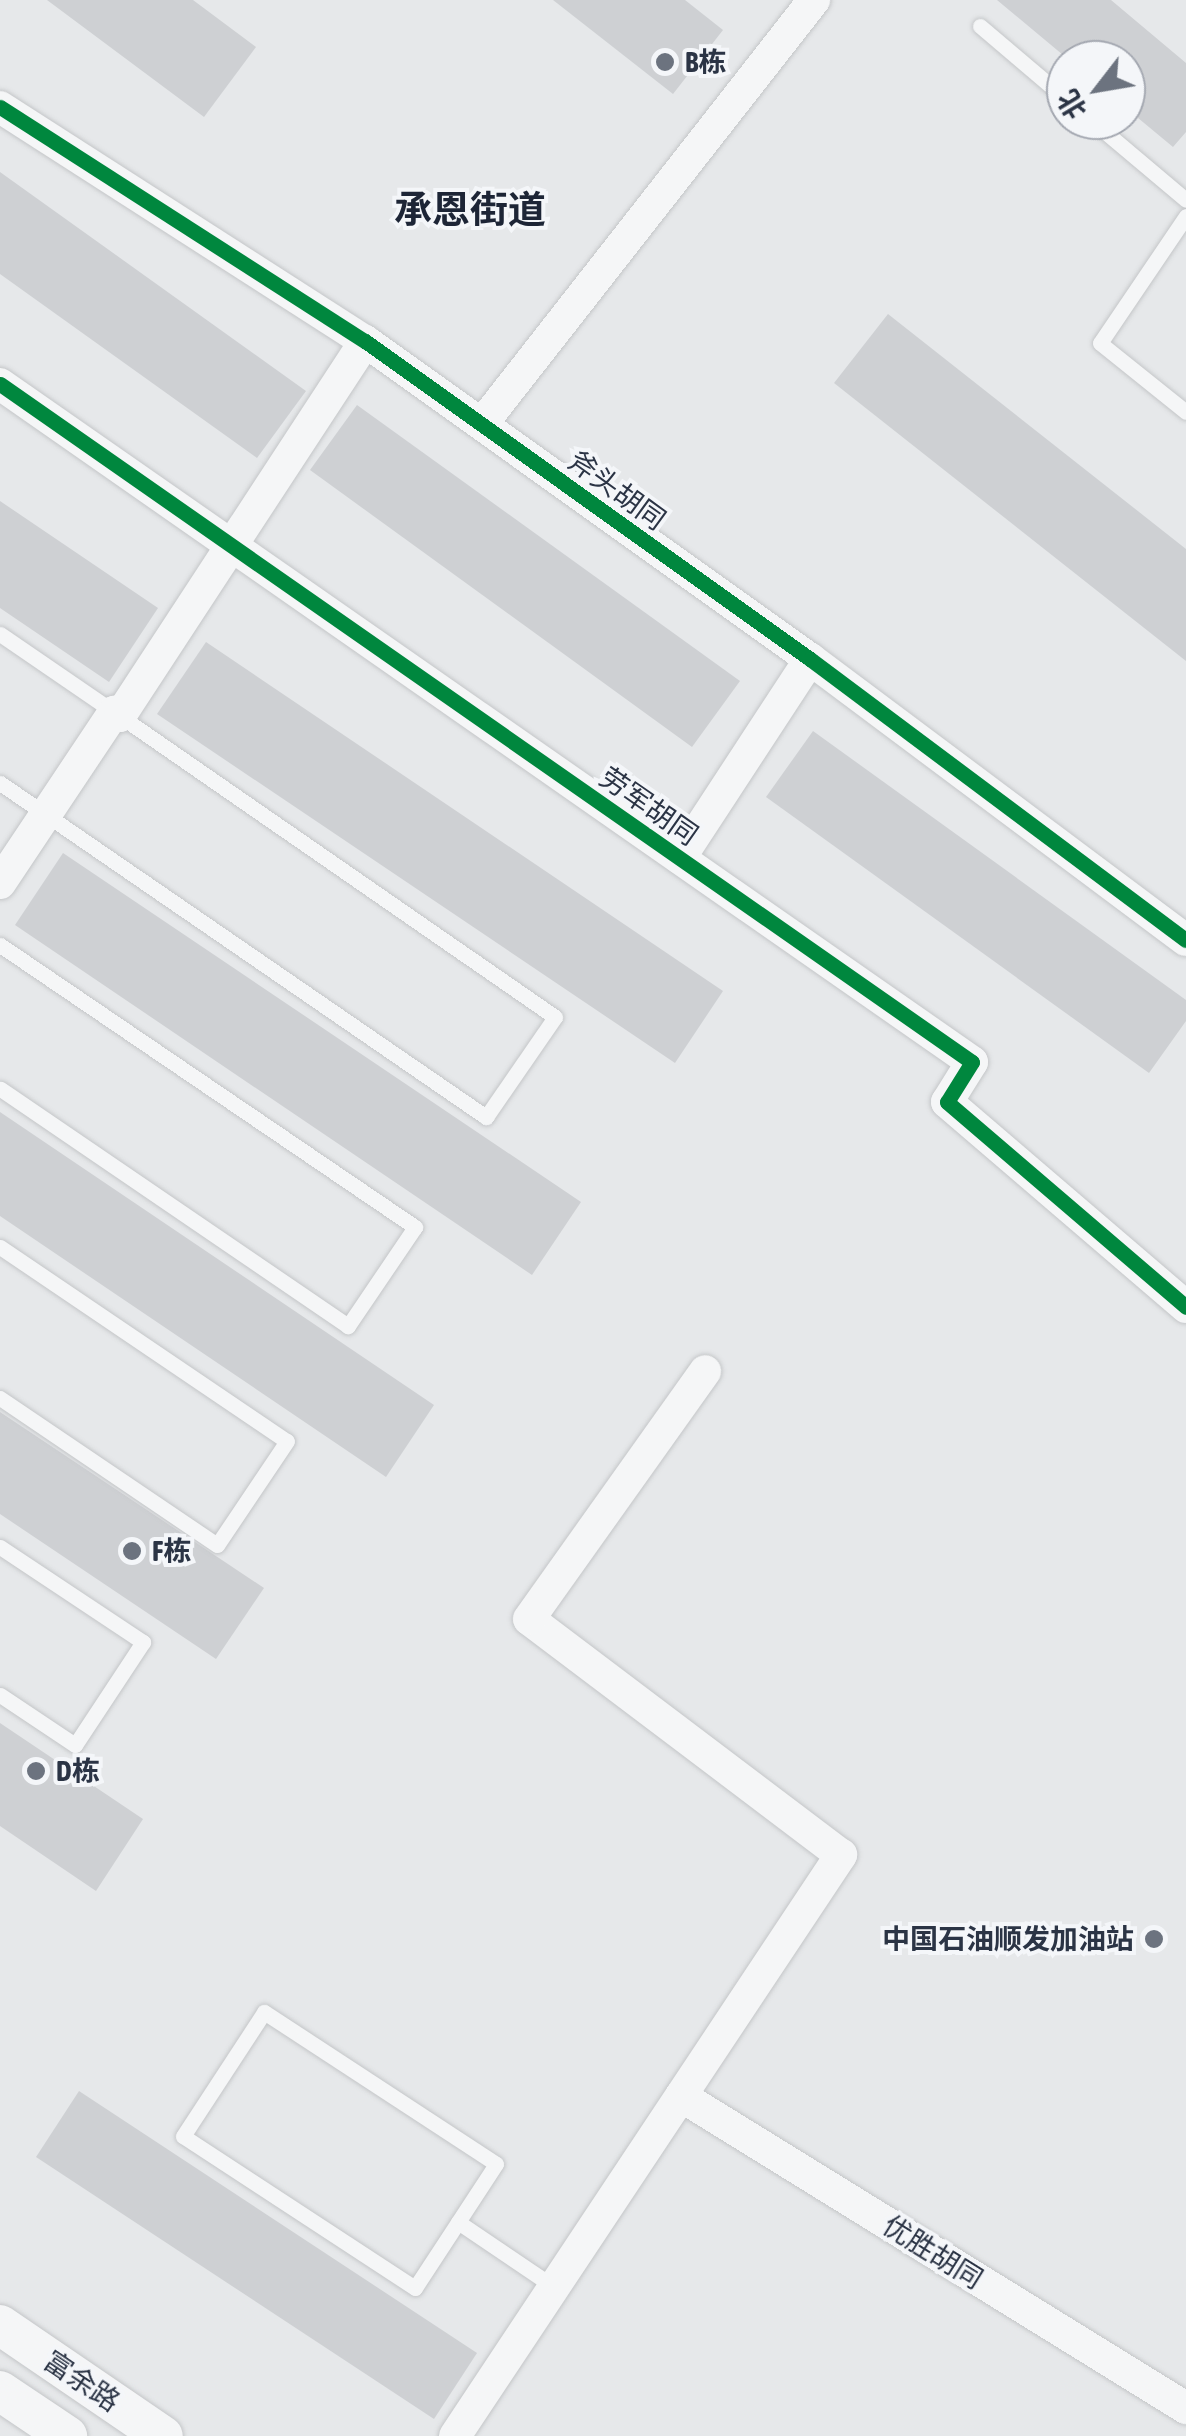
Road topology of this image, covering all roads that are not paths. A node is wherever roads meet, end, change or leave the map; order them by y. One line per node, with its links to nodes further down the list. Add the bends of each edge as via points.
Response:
1 (814, 0): 11 (street)
2 (980, 26): 3 (lane)
3 (1046, 82)
4 (0, 107): 8 (street, 斧头胡同)
5 (1115, 140): 6 (lane)
6 (1186, 200)
7 (1186, 216): 10 (lane, via 1100,343)
8 (365, 341): 11 (street, 斧头胡同); 12 (street)
9 (0, 384): 12 (street, 劳军胡同)
10 (1186, 412)
11 (482, 424): 14 (street, 斧头胡同)
12 (233, 546): 15 (street); 18 (street, 劳军胡同)
13 (0, 634): 15 (lane)
14 (810, 659): 18 (street); 20 (street, 斧头胡同)
15 (117, 714): 17 (street); 17 (lane, via 555,1017 486,1117)
16 (0, 783): 17 (lane)
17 (46, 814): 19 (street)
18 (680, 858): 24 (street, 劳军胡同, via 972,1062 947,1102)
19 (0, 883)
20 (1186, 940)
21 (0, 945): 22 (lane, via 415,1227 348,1326)
22 (0, 1089)
23 (0, 1247): 26 (lane, via 287,1441 217,1545)
24 (1186, 1307)
25 (706, 1370): 29 (street, via 529,1620 840,1855)
26 (0, 1398)
27 (0, 1546): 28 (lane, via 144,1642 75,1745)
28 (0, 1695)
29 (681, 2096): 31 (street); 34 (street, 优胜胡同)
30 (458, 2222): 30 (lane, via 496,2164 264,2012 182,2136 415,2288); 31 (lane)
31 (554, 2287): 37 (street)
32 (0, 2325): 36 (street, 富余路)
33 (0, 2391): 35 (street, 富余路)
34 (1186, 2408)
35 (67, 2436)
36 (163, 2436)
37 (456, 2436)

